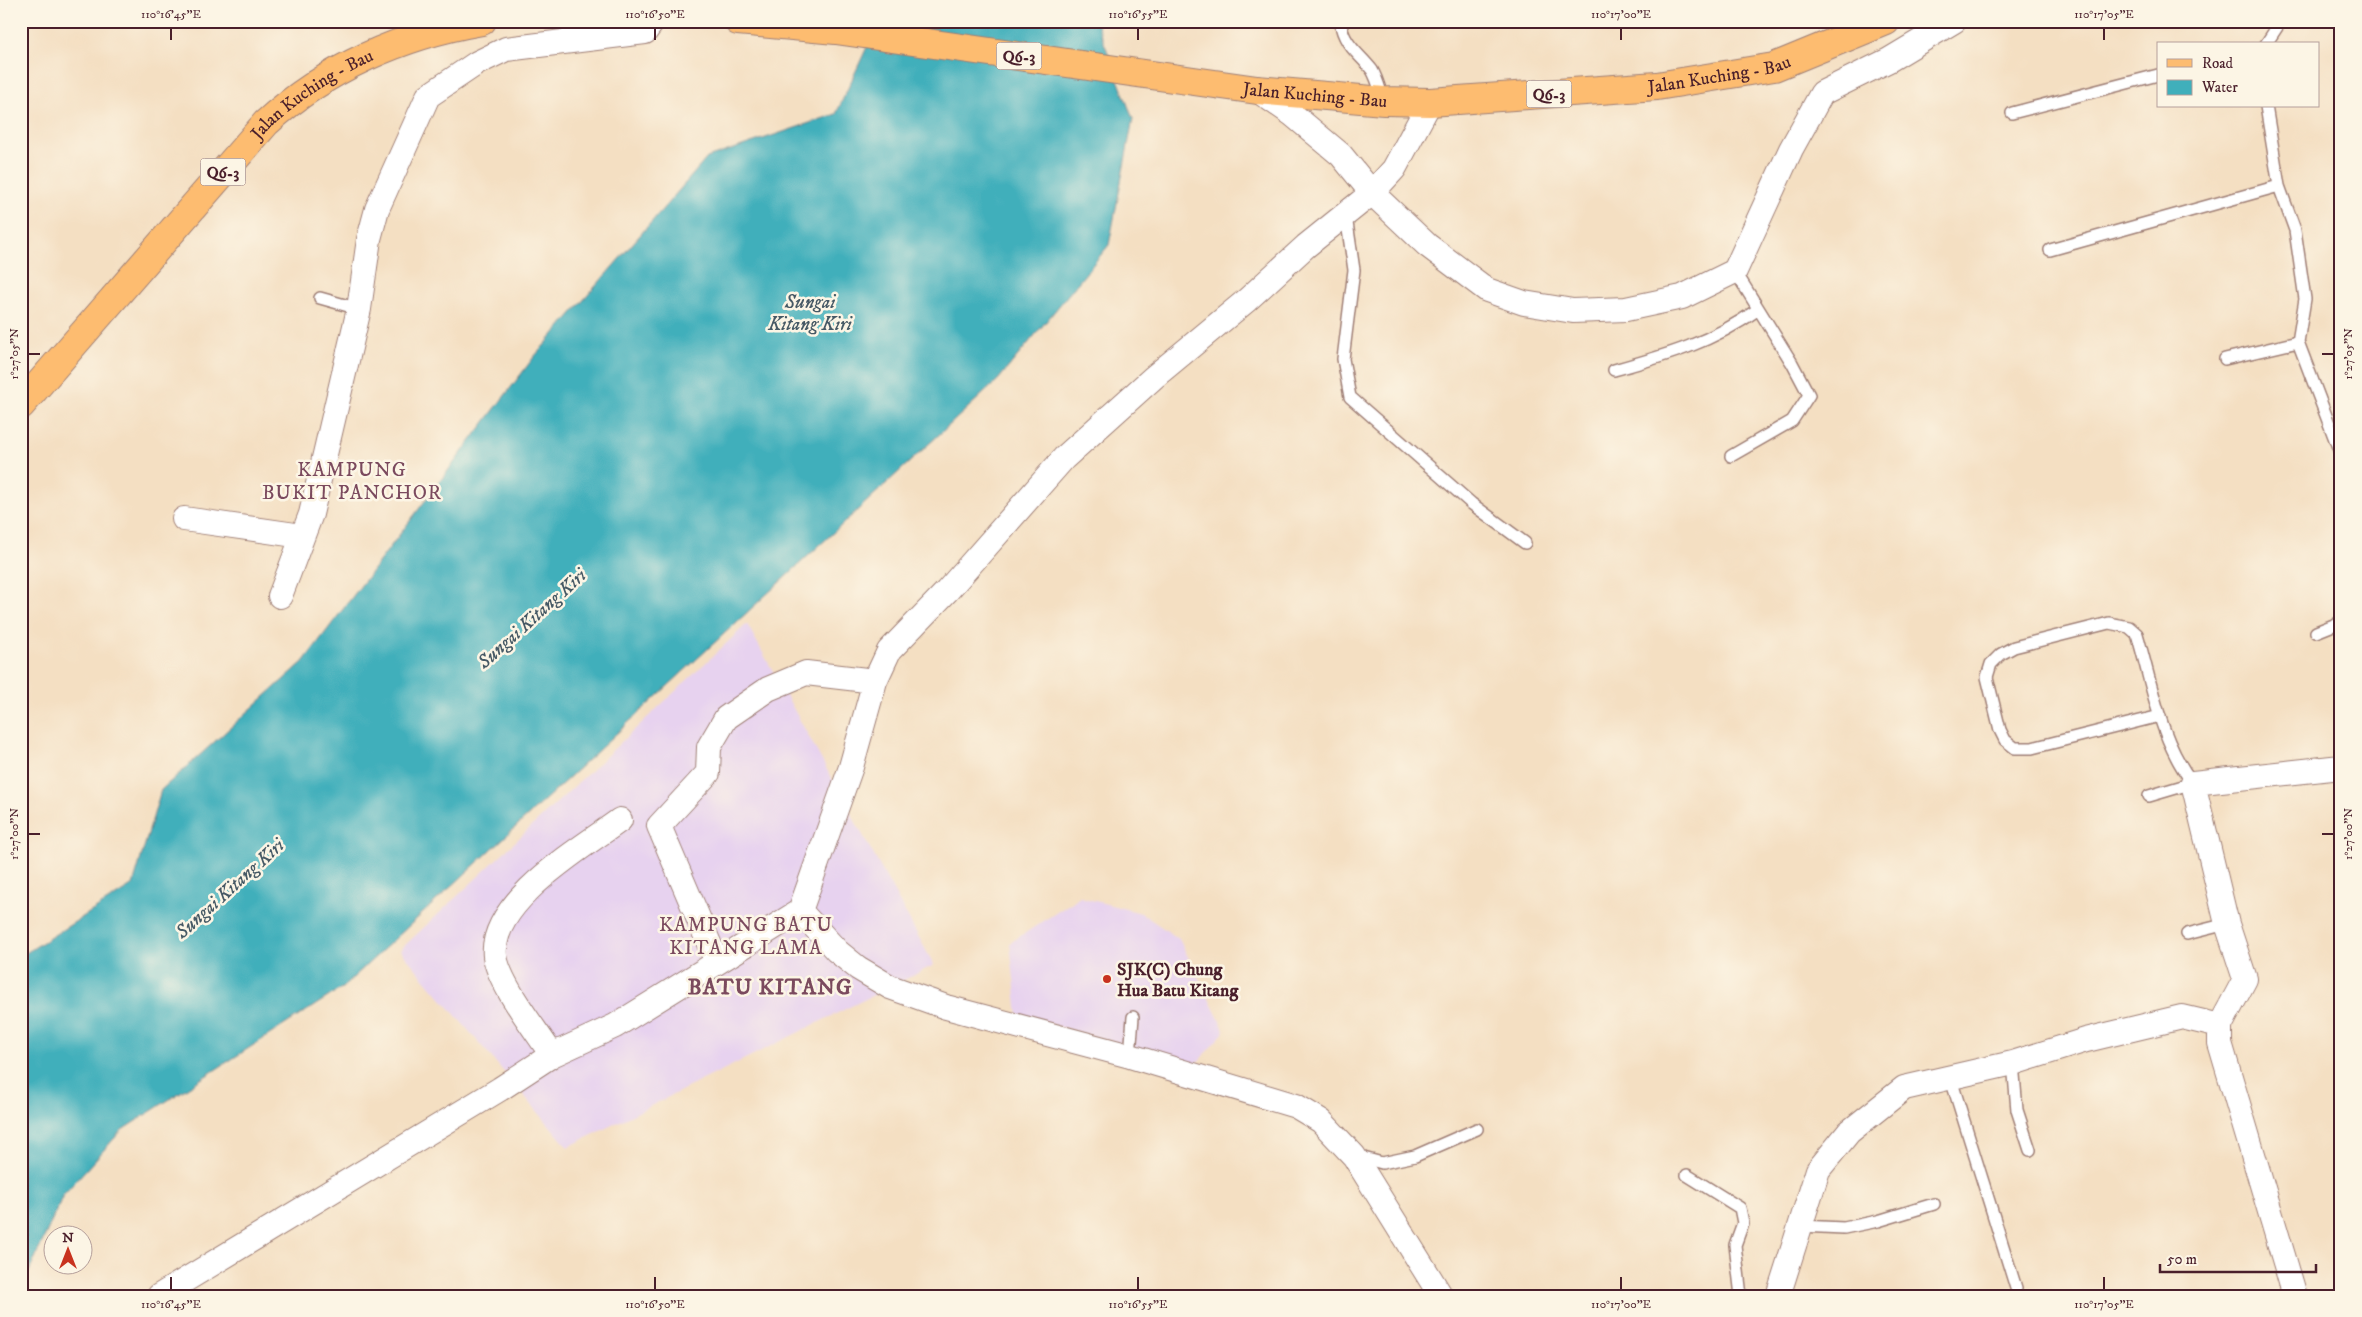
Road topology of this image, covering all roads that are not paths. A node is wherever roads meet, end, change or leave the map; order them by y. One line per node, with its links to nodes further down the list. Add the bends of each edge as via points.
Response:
1 (482, 21): 26 (main road, Jalan Kuching - Bau / Q6-3, via 378,50 291,100 266,123)
2 (653, 21): 21 (street, via 645,32 506,49 477,62 428,96 378,210 369,238)
3 (738, 21): 10 (main road, Jalan Kuching - Bau / Q6-3, via 836,30)
4 (1340, 21): 11 (lane, via 1342,34 1372,71)
5 (1886, 21): 12 (main road, Jalan Kuching - Bau / Q6-3, via 1774,67 1657,86)
6 (1954, 21): 19 (street, via 1889,60 1822,93 1791,149)
7 (2281, 21): 8 (lane)
8 (2267, 42)
9 (2157, 75): 14 (lane)
10 (1257, 90): 11 (main road, Jalan Kuching - Bau / Q6-3); 16 (street, via 1341,155)
11 (1384, 101): 12 (main road, Jalan Kuching - Bau / Q6-3)
12 (1430, 102): 16 (street, via 1394,169)
13 (2266, 108): 15 (lane)
14 (2012, 113)
15 (2280, 186): 18 (lane); 23 (lane, via 2295,230 2305,299)
16 (1372, 193): 17 (street); 19 (street, via 1428,245 1487,290 1524,303 1572,311 1626,309 1682,297)
17 (1346, 216): 31 (lane, via 1354,270 1343,359 1350,397 1472,504); 35 (street, via 1306,246 1064,458 947,591 889,651)
18 (2050, 250)
19 (1735, 271): 22 (lane)
20 (320, 298): 21 (lane)
21 (359, 309): 30 (street, via 311,514)
22 (1757, 310): 25 (lane, via 1734,327 1674,354); 28 (lane, via 1792,363 1809,396 1792,421)
23 (2298, 342): 24 (lane); 27 (lane)
24 (2225, 359)
25 (1614, 370)
26 (21, 405)
27 (2341, 455)
28 (1731, 456)
29 (184, 519): 30 (street)
30 (302, 536): 32 (street)
31 (1525, 543)
32 (280, 596)
33 (2341, 622): 34 (lane)
34 (2316, 632)
35 (875, 681): 41 (street, via 851,767); 44 (street, via 806,673 768,689 726,718 709,747 708,773 659,826)
36 (2160, 716): 36 (lane, via 2137,634 2129,627 2109,623 2014,647 1991,664 1986,677 2000,730 2005,740 2015,748 2032,748); 38 (lane, via 2179,766)
37 (2341, 767): 38 (street)
38 (2193, 783): 39 (lane); 42 (street)
39 (2149, 796)
40 (620, 820): 47 (street, via 531,886 511,908 497,933 495,956 502,978)
41 (800, 910): 44 (street); 48 (street, via 837,951 890,987 946,1007)
42 (2227, 924): 43 (lane); 46 (street, via 2245,979)
43 (2187, 934)
44 (717, 962): 47 (street, via 616,1026)
45 (1134, 1017): 48 (lane)
46 (2220, 1026): 49 (street, via 2182,1017 2086,1040); 62 (street, via 2220,1043)
47 (552, 1055): 58 (street)
48 (1130, 1056): 53 (street, via 1296,1106 1321,1121)
49 (2013, 1063): 50 (street); 52 (lane, via 2017,1110)
50 (1950, 1076): 56 (street, via 1904,1088 1849,1132 1818,1170); 57 (lane)
51 (1476, 1129): 53 (lane, via 1415,1156 1382,1163)
52 (2030, 1150)
53 (1354, 1156): 59 (street)
54 (1687, 1175): 60 (lane, via 1740,1208 1743,1223 1735,1245)
55 (1934, 1204): 56 (lane, via 1844,1228)
56 (1799, 1226): 61 (street)
57 (2016, 1288)
58 (159, 1296)
59 (1441, 1296)
60 (1741, 1296)
61 (1778, 1296)
62 (2295, 1296)

